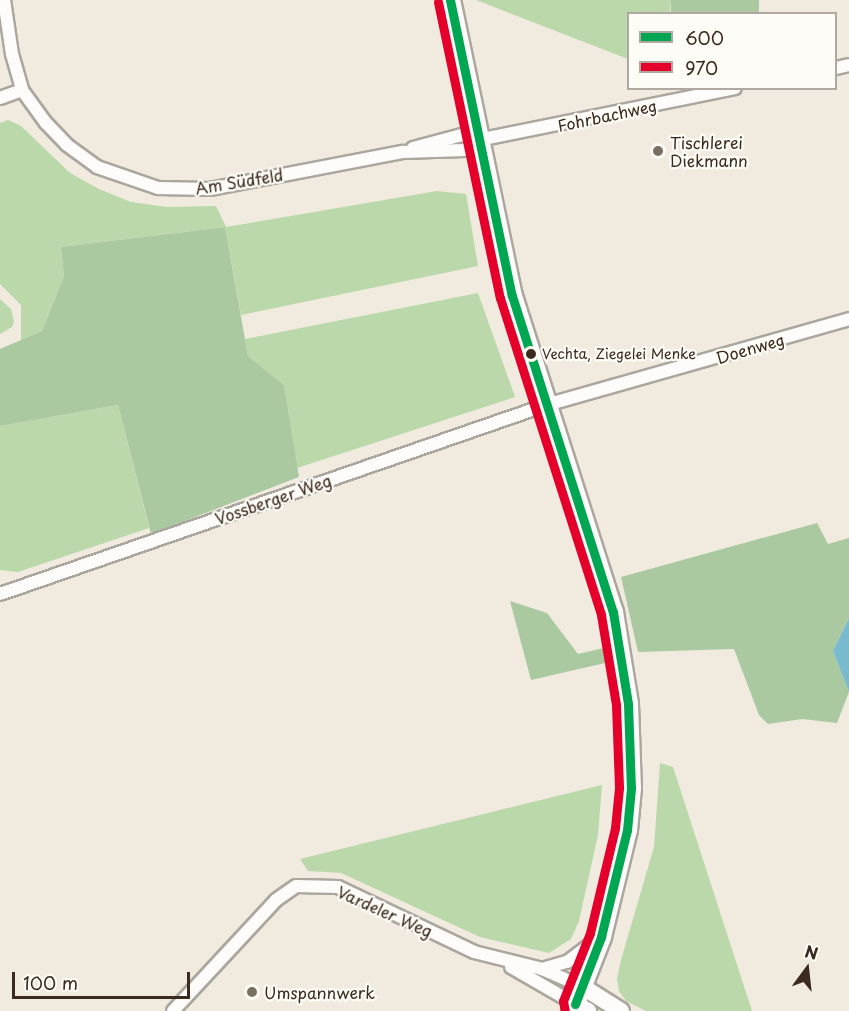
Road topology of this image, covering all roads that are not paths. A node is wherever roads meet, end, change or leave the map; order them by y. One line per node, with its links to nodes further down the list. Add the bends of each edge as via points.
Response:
1 (4, 0): 3 (street, Am Südfeld)
2 (450, 0): 6 (main road)
3 (22, 90): 5 (street); 6 (street, Am Südfeld, via 46,123 81,156 117,176 158,188 210,189 403,152 465,150)
4 (725, 90): 6 (street, Fohrbachweg)
5 (0, 98)
6 (478, 140): 8 (main road, via 512,296)
7 (849, 319): 8 (street, Doenweg)
8 (546, 405): 9 (street, Vossberger Weg); 10 (main road, via 613,612 628,704 631,770 627,830)
9 (0, 594)
10 (601, 937): 12 (street, via 567,962); 13 (main road)
11 (501, 961): 12 (street, Vardeler Weg); 13 (street, Vardeler Weg); 14 (street, Vardeler Weg, via 338,887 296,886 276,900)
12 (542, 969): 13 (street, Vardeler Weg)
13 (579, 1003): 15 (main road)
14 (173, 1011)
15 (621, 1011)

